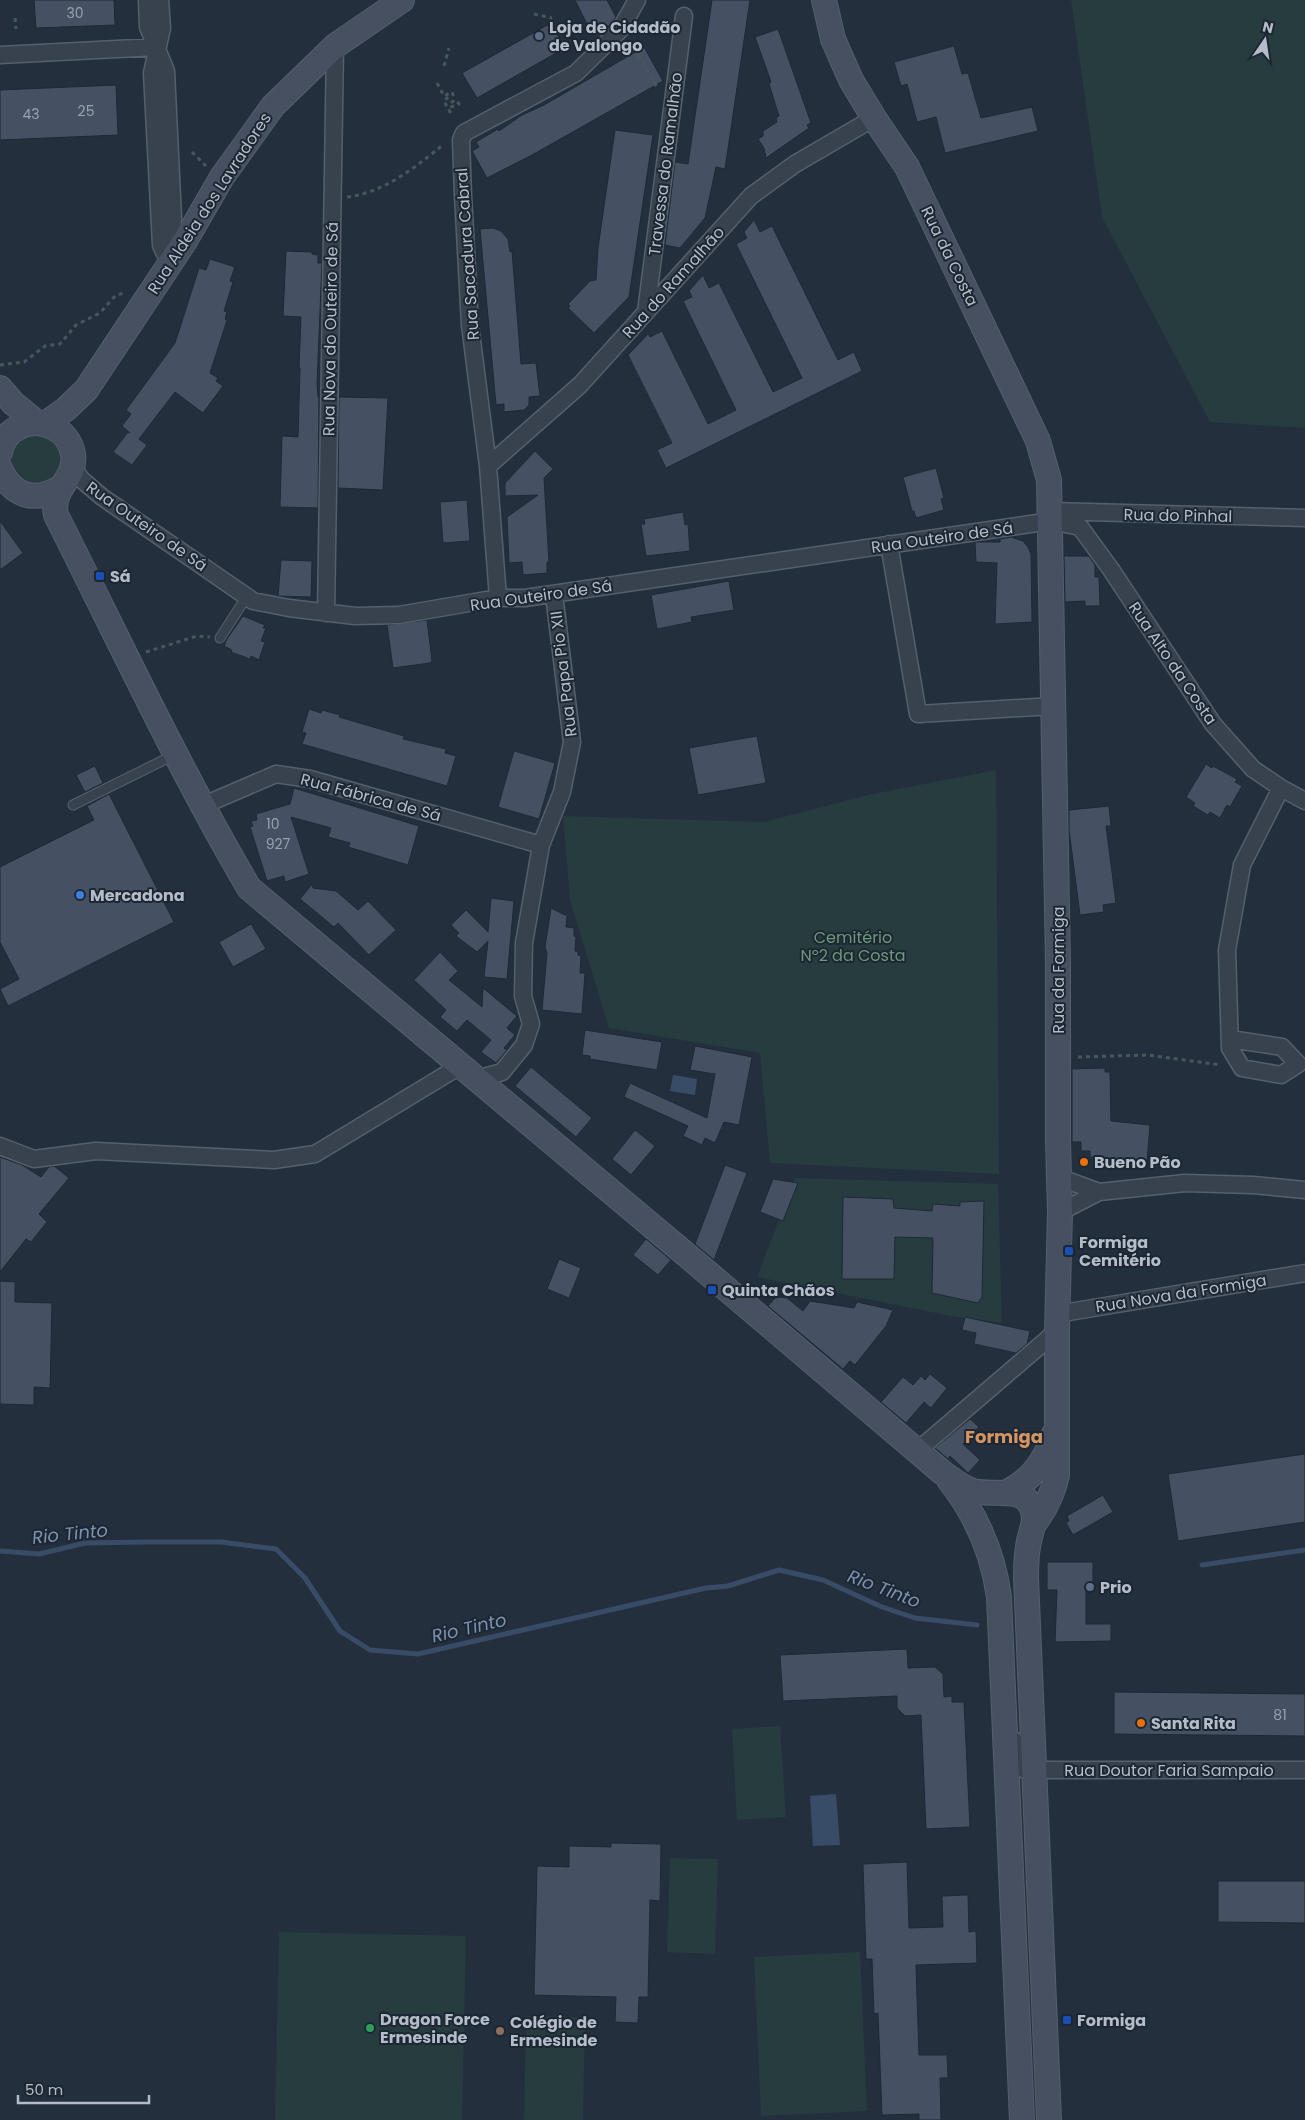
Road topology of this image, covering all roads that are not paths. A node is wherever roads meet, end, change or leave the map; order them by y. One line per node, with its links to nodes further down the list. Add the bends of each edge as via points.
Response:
1 (147, 0): 8 (street, via 148,27)
2 (160, 0): 8 (street, via 162,28)
3 (402, 0): 7 (main road, Rua Aldeia dos Lavradores)
4 (637, 0): 19 (street, Rua Sacadura Cabral, via 620,30 576,73 464,133 461,140 470,325)
5 (824, 0): 10 (main road, Rua da Costa, via 834,38 851,80)
6 (684, 16): 12 (street, Travessa do Ramalhão)
7 (334, 46): 11 (main road, Rua Aldeia dos Lavradores, via 273,106 222,177); 31 (street, Rua Nova do Outeiro de Sá)
8 (156, 47): 9 (street); 11 (street, via 166,71 173,218)
9 (0, 56)
10 (874, 118): 12 (street, Rua do Ramalhão, via 795,164 751,196); 24 (main road, Rua da Costa, via 907,167 1038,441 1049,480)
11 (169, 266): 14 (main road, Rua Aldeia dos Lavradores)
12 (646, 312): 19 (street, Rua do Ramalhão, via 580,384)
13 (0, 388): 16 (main road)
14 (86, 390): 16 (main road, Rua Aldeia dos Lavradores, via 66,409); 18 (main road, Rua Aldeia dos Lavradores, via 76,417)
15 (0, 404): 17 (main road, via 4,428)
16 (41, 423): 17 (main road, Rua Aldeia dos Lavradores, via 17,428 8,435); 18 (main road, via 62,433 69,443)
17 (1, 449)
18 (73, 461): 21 (main road, via 68,479); 29 (street, Rua Outeiro de Sá, via 81,479 91,488)
19 (488, 466): 30 (street, Rua Sacadura Cabral)
20 (0, 469): 23 (main road, via 13,489)
21 (60, 488): 23 (main road, via 49,494); 26 (main road, via 55,507)
22 (0, 496): 23 (main road)
23 (30, 496): 26 (main road, via 47,506)
24 (1051, 516): 25 (street, Rua do Pinhal); 27 (street, Rua Outeiro de Sá); 33 (main road, Rua da Formiga); 35 (street, Rua Alto da Costa, via 1080,527 1213,724 1253,769)
25 (1305, 518)
26 (60, 522): 34 (main road)
27 (890, 544): 28 (street, Rua Outeiro de Sá); 33 (street, via 918,714)
28 (554, 594): 30 (street, Rua Outeiro de Sá); 39 (street, Rua Papa Pio XII, via 572,742 562,792)
29 (246, 596): 31 (street, Rua Outeiro de Sá, via 253,601); 32 (lane)
30 (498, 598): 31 (street, Rua Outeiro de Sá, via 399,615)
31 (326, 613)
32 (220, 638)
33 (1053, 706): 44 (main road, Rua da Formiga, via 1057,828)
34 (177, 754): 37 (lane); 38 (main road)
35 (1280, 788): 36 (street, Rua Alto da Costa); 40 (street, via 1242,865 1227,950)
36 (1305, 801)
37 (73, 805)
38 (204, 805): 39 (street, Rua Fábrica de Sá, via 276,774 285,775 310,779); 42 (main road, via 249,888)
39 (541, 845): 42 (street, Rua Papa Pio XII, via 524,943 523,996 531,1024 524,1045 502,1072)
40 (1230, 1039): 41 (street, via 1282,1047); 41 (street, via 1230,1048 1242,1068 1281,1075)
41 (1301, 1063)
42 (469, 1073): 43 (street, Rua Papa Pio XII, via 314,1154 274,1160 96,1151 34,1159); 51 (main road)
43 (0, 1146)
44 (1058, 1177): 46 (street); 47 (main road, Rua da Formiga)
45 (1305, 1190): 46 (street, via 1185,1183)
46 (1099, 1192): 47 (street)
47 (1060, 1212): 49 (main road, Rua da Formiga)
48 (1305, 1273): 49 (street, Rua Nova da Formiga)
49 (1057, 1322): 50 (main road, Rua da Formiga); 51 (street)
50 (1057, 1420): 53 (main road, Rua da Formiga, via 1054,1436 1036,1470 1018,1487); 54 (main road, Rua da Formiga, via 1057,1475 1051,1497)
51 (916, 1451): 52 (main road)
52 (943, 1472): 53 (main road, via 971,1490); 55 (main road)
53 (1003, 1492): 54 (main road, via 1025,1499 1030,1506); 55 (main road, via 983,1503 978,1521)
54 (1032, 1528): 55 (main road, via 1026,1539 1009,1547 1000,1547); 57 (main road, via 1026,1563)
55 (982, 1534): 56 (main road, via 997,1581)
56 (1001, 1632): 57 (lane); 58 (main road)
57 (1022, 1685): 60 (main road)
58 (1003, 1712): 60 (street, via 1015,1734 1019,1765); 61 (main road)
59 (1305, 1770): 60 (street, Rua Doutor Faria Sampaio)
60 (1034, 1771): 61 (street, via 1020,1778 1018,1811); 63 (main road)
61 (1009, 1830): 62 (main road)
62 (1022, 2120)
63 (1049, 2120)

